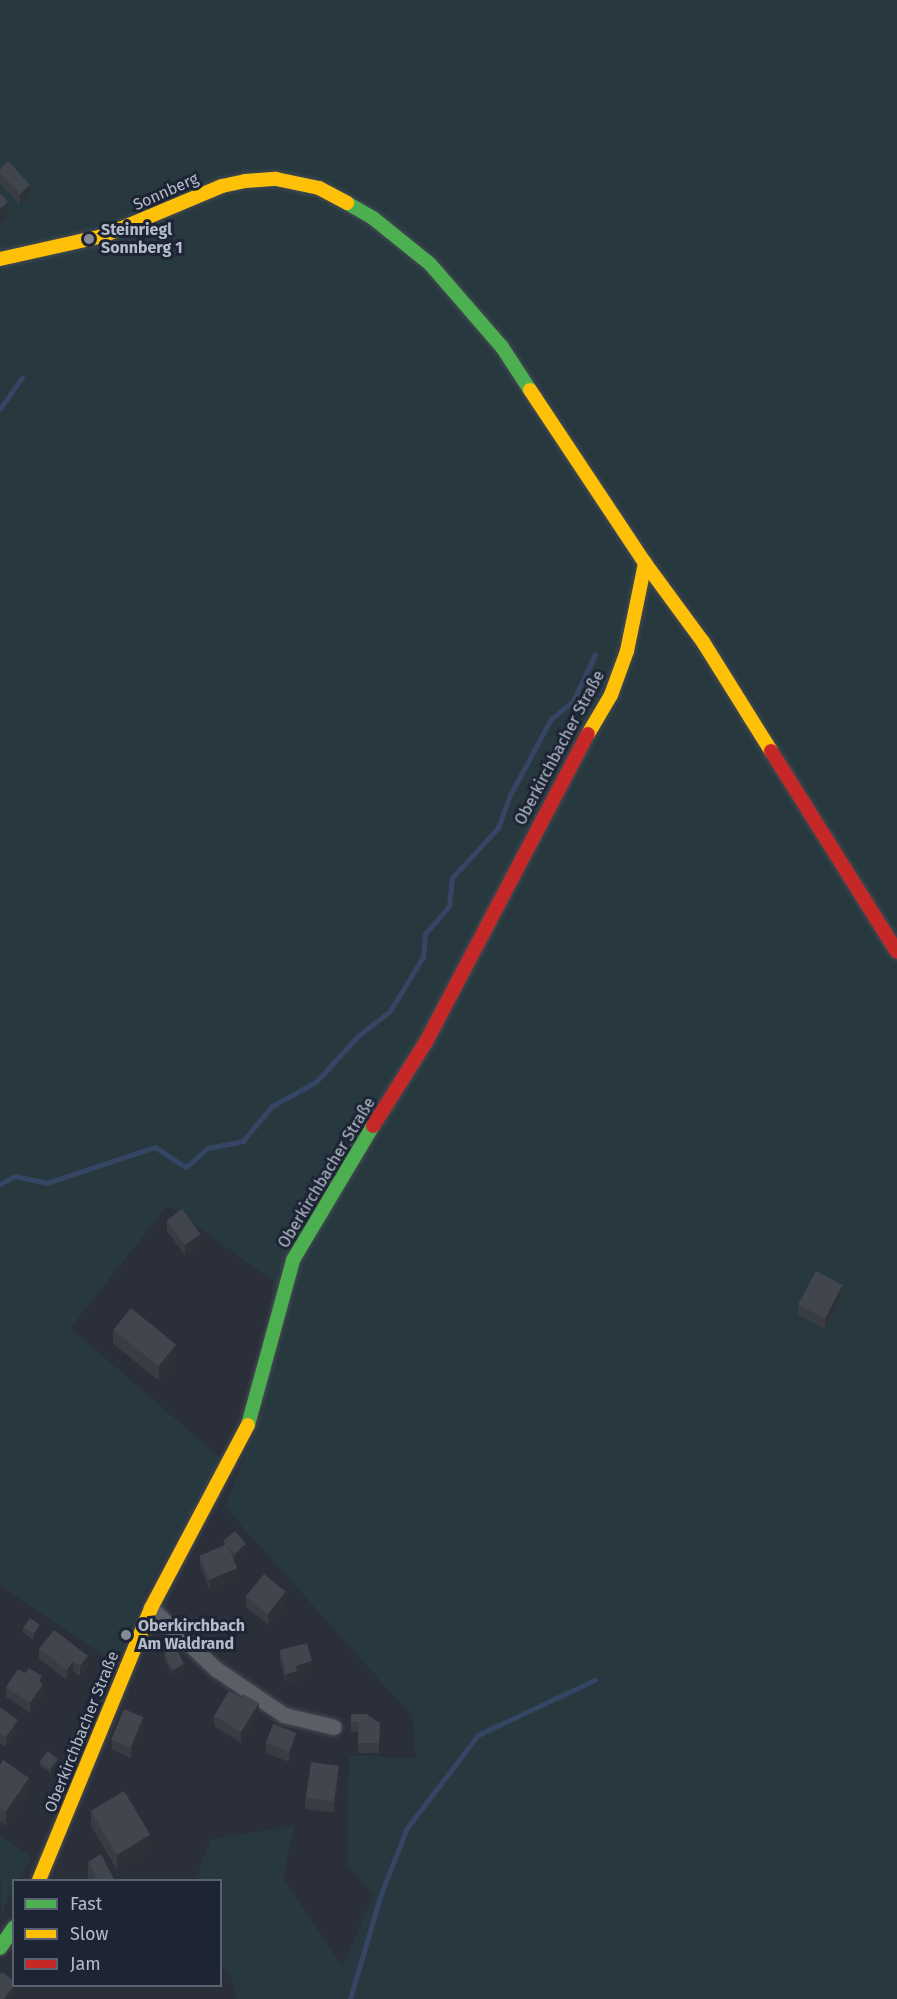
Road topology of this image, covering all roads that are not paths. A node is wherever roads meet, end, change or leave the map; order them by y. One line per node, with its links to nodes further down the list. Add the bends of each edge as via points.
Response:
1 (0, 259): 2 (street, Sonnberg, via 103,236 222,186 276,179 319,188 353,205 430,264 502,346)
2 (645, 563): 3 (street, Sonnberg, via 703,642); 4 (street, Oberkirchbacher Straße, via 627,651 611,695 563,775 426,1042 310,1226 293,1260 255,1409 240,1446)
3 (897, 952)
4 (152, 1608): 5 (street, via 216,1669 284,1715); 6 (street, Oberkirchbacher Straße)
5 (334, 1727)
6 (40, 1879)
7 (12, 1930): 8 (street)
8 (0, 1948)

